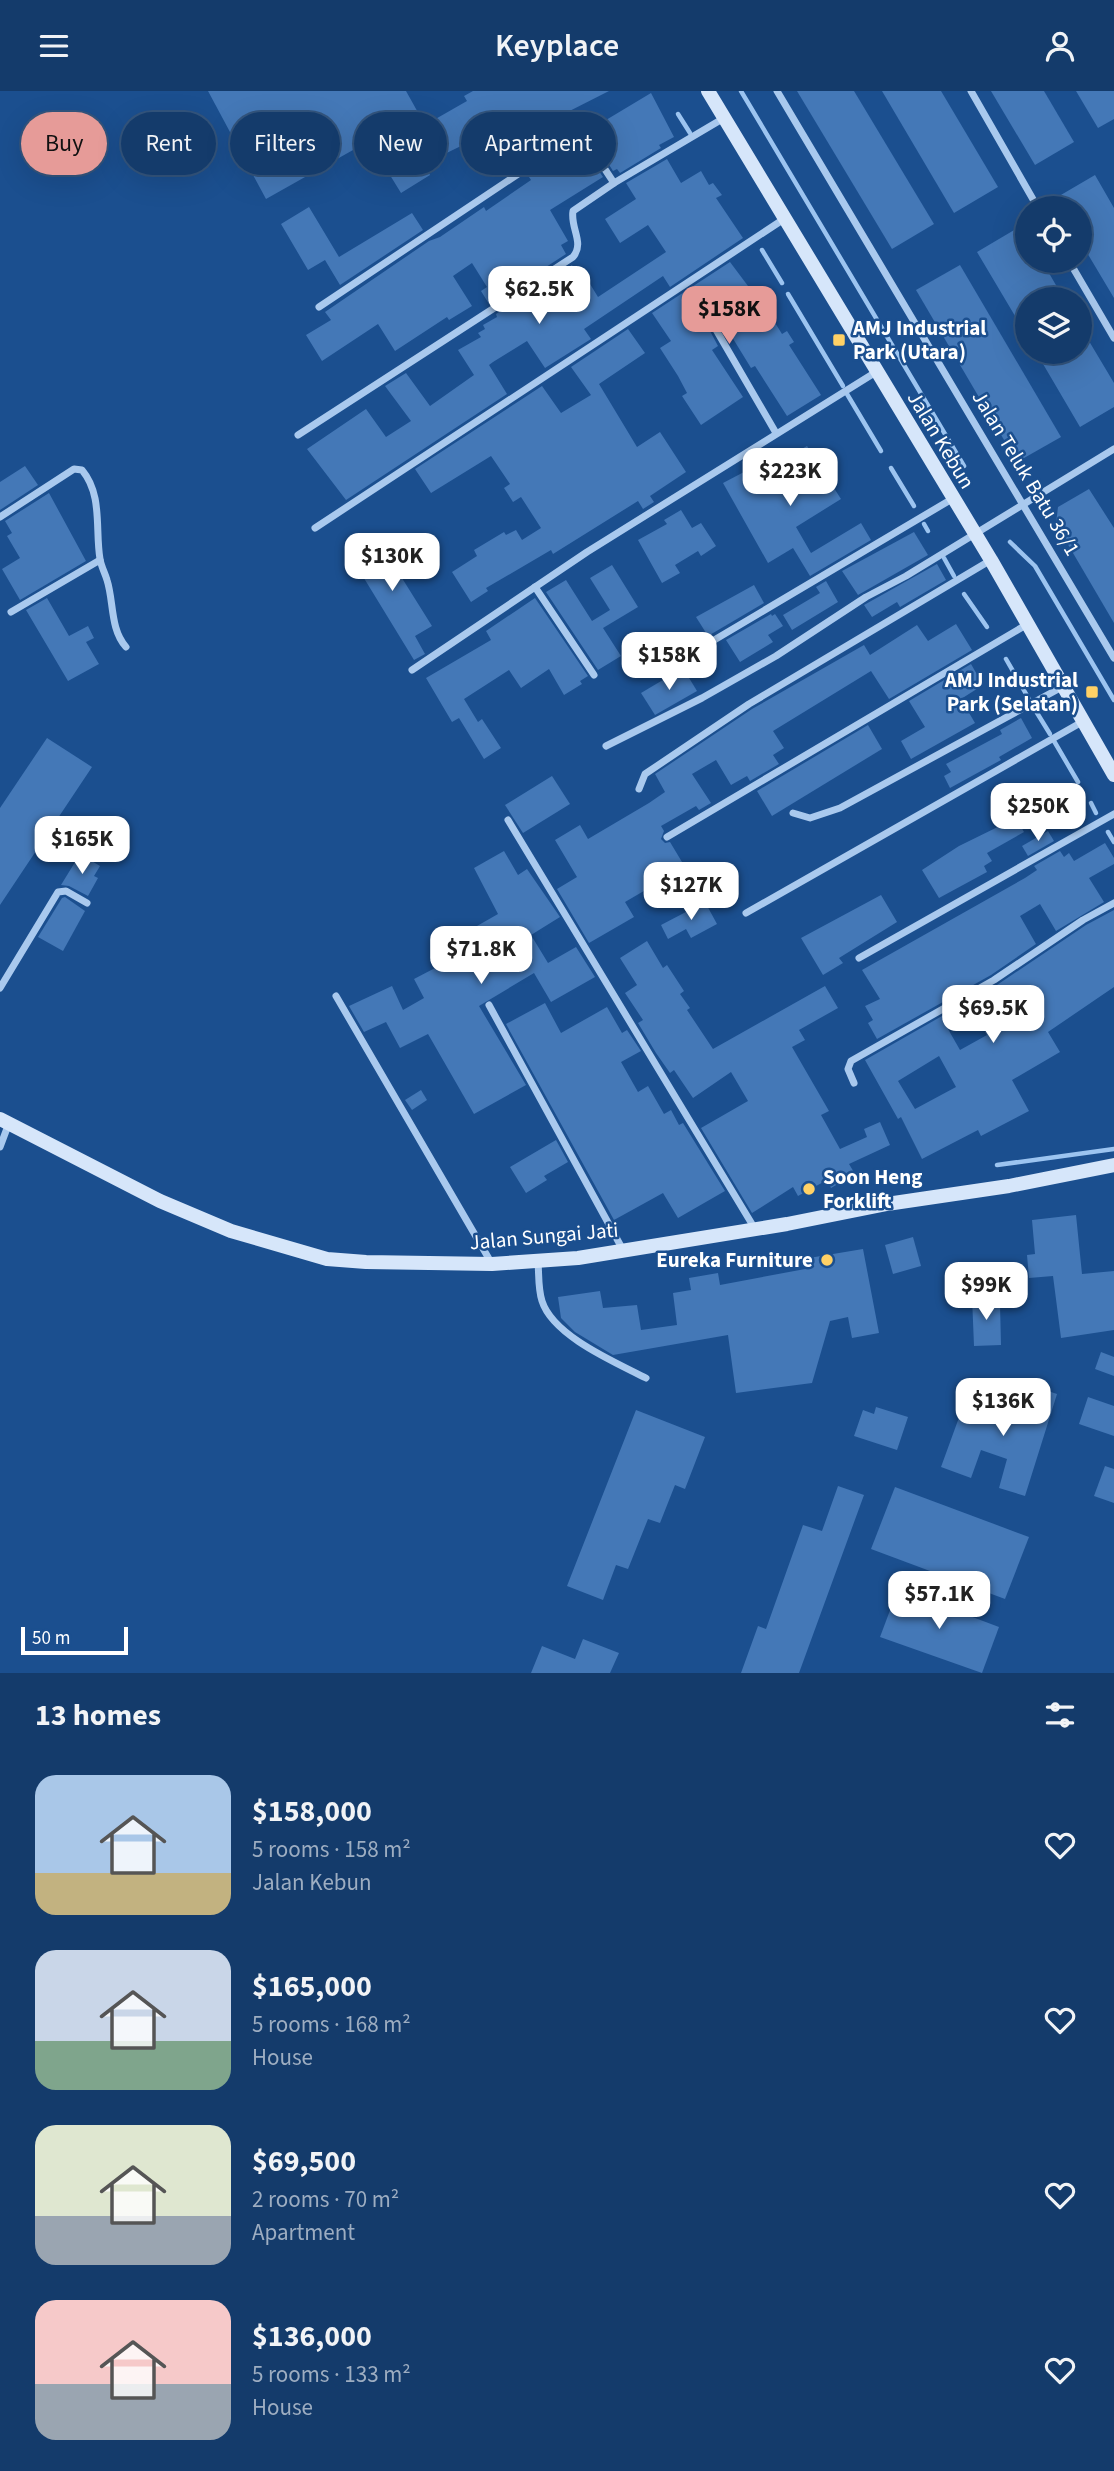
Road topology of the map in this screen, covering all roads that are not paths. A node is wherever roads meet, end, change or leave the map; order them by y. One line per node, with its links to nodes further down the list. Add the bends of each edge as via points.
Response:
1 (708, 91): 4 (main road, Jalan Kebun)
2 (777, 91): 17 (street, Jalan Teluk Batu 36/1)
3 (971, 91): 6 (street)
4 (724, 118): 5 (street); 7 (main road, Jalan Kebun)
5 (614, 183): 9 (street, via 589,145 576,141 560,146); 14 (street, via 573,211 571,222 579,242 573,257)
6 (1031, 196)
7 (783, 219): 12 (main road, Jalan Kebun); 19 (street)
8 (1076, 273): 11 (street)
9 (319, 307)
10 (715, 328): 13 (street)
11 (1114, 338)
12 (876, 372): 13 (street); 16 (main road, Jalan Kebun)
13 (776, 433): 23 (street)
14 (298, 435)
15 (1114, 449): 17 (street)
16 (952, 499): 20 (main road, Jalan Kebun); 27 (street)
17 (1024, 503): 20 (street); 28 (street, Jalan Teluk Batu 36/1)
18 (0, 517): 21 (street, via 74,469 82,470 98,515)
19 (315, 528)
20 (973, 533): 22 (main road, Jalan Kebun); 33 (street, via 776,656)
21 (100, 560): 24 (street); 26 (street, via 118,638)
22 (991, 560): 25 (main road, Jalan Kebun); 35 (street, via 669,756 645,774)
23 (536, 587): 29 (street); 30 (street)
24 (11, 612)
25 (1026, 625): 31 (main road, Jalan Kebun); 39 (street)
26 (126, 647)
27 (694, 652)
28 (1114, 658)
29 (412, 670)
30 (594, 675)
31 (1062, 687): 32 (main road, Jalan Kebun); 36 (street, via 840,807 810,818)
32 (1082, 722): 34 (main road, Jalan Kebun); 42 (street)
33 (606, 746)
34 (1114, 775)
35 (639, 789)
36 (793, 813)
37 (1114, 814): 43 (street)
38 (508, 820): 51 (street)
39 (667, 837)
40 (1114, 903): 47 (street, via 994,980 851,1061 848,1069)
41 (87, 904): 44 (street, via 66,891 58,892)
42 (746, 913)
43 (859, 958)
44 (0, 988)
45 (336, 996): 54 (street)
46 (489, 1005): 52 (street)
47 (854, 1083)
48 (5, 1121): 49 (street); 54 (main road, Jalan Sungai Jati, via 160,1201 284,1247 327,1259)
49 (0, 1147)
50 (1113, 1165): 51 (main road, Jalan Sungai Jati)
51 (755, 1229): 52 (main road, Jalan Sungai Jati)
52 (623, 1251): 53 (main road, Jalan Sungai Jati)
53 (538, 1262): 54 (main road, Jalan Sungai Jati); 55 (street, via 541,1300 550,1317 606,1358)
54 (492, 1264)
55 (646, 1378)

